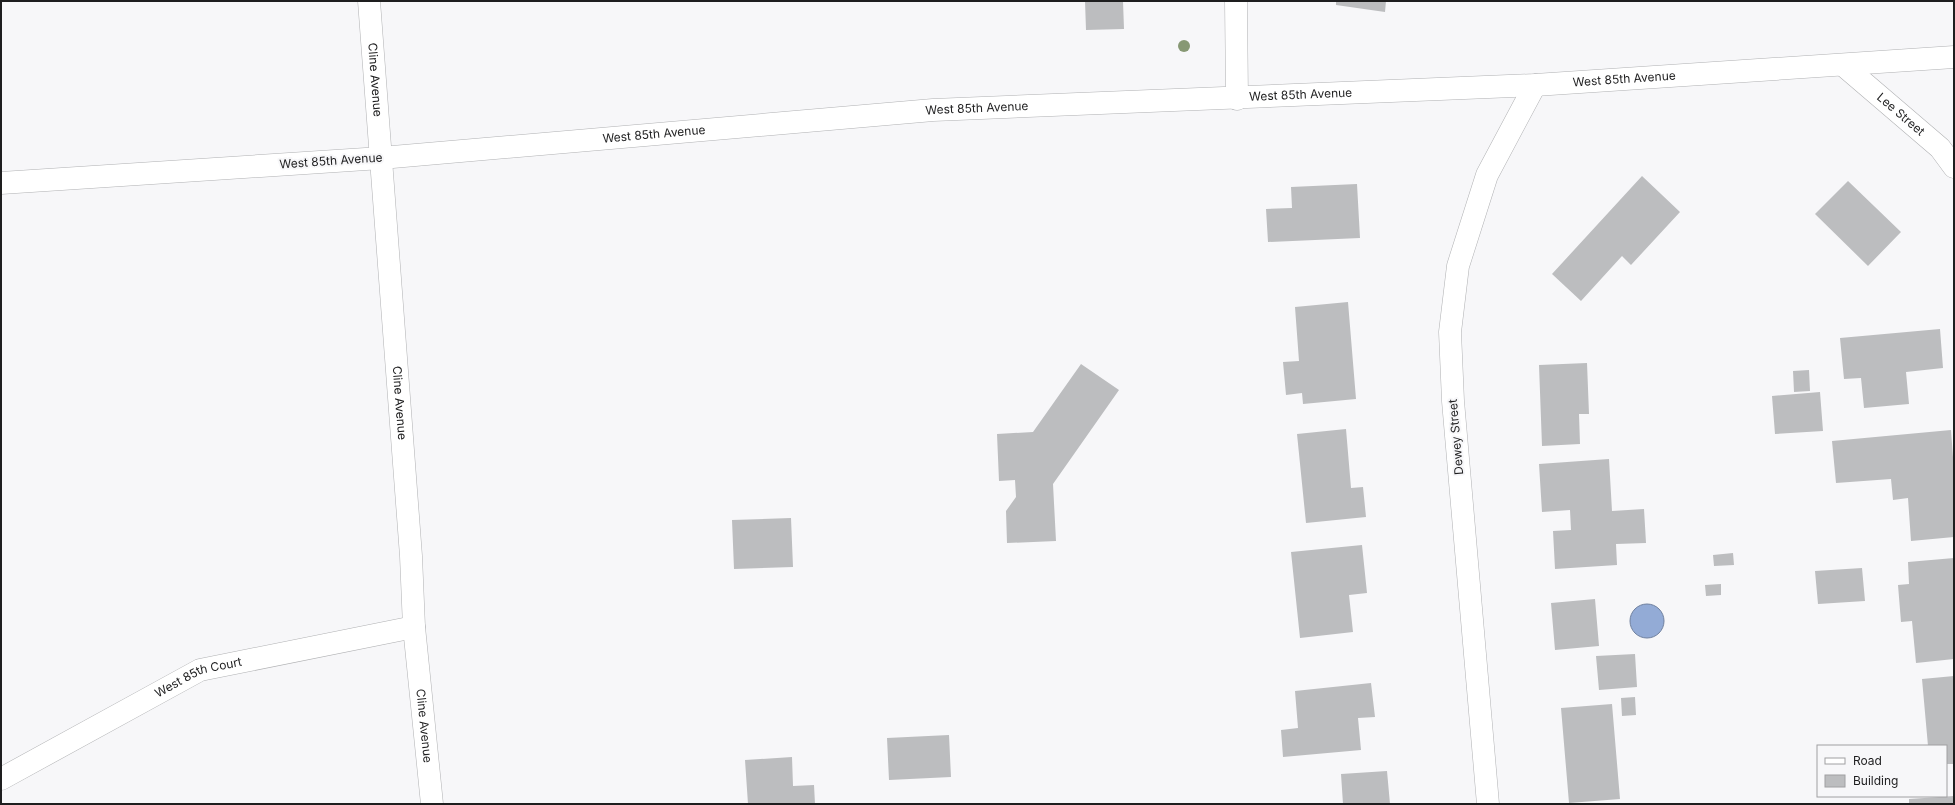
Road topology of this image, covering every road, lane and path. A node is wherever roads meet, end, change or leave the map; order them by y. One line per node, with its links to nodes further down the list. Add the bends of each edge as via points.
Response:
1 (369, 1): 7 (street, Cline Avenue)
2 (1236, 1): 6 (street)
3 (1954, 57): 4 (street, West 85th Avenue)
4 (1843, 65): 5 (street, West 85th Avenue); 8 (street, Lee Street, via 1940,148)
5 (1535, 85): 6 (street, West 85th Avenue); 13 (street, Dewey Street, via 1487,175 1458,266 1450,332 1453,401)
6 (1237, 99): 7 (street, West 85th Avenue, via 933,110)
7 (381, 158): 9 (street, West 85th Avenue); 10 (street, Cline Avenue)
8 (1954, 167)
9 (1, 183)
10 (414, 627): 11 (street, West 85th Court, via 200,670); 12 (street, Cline Avenue)
11 (1, 779)
12 (432, 804)
13 (1488, 804)

